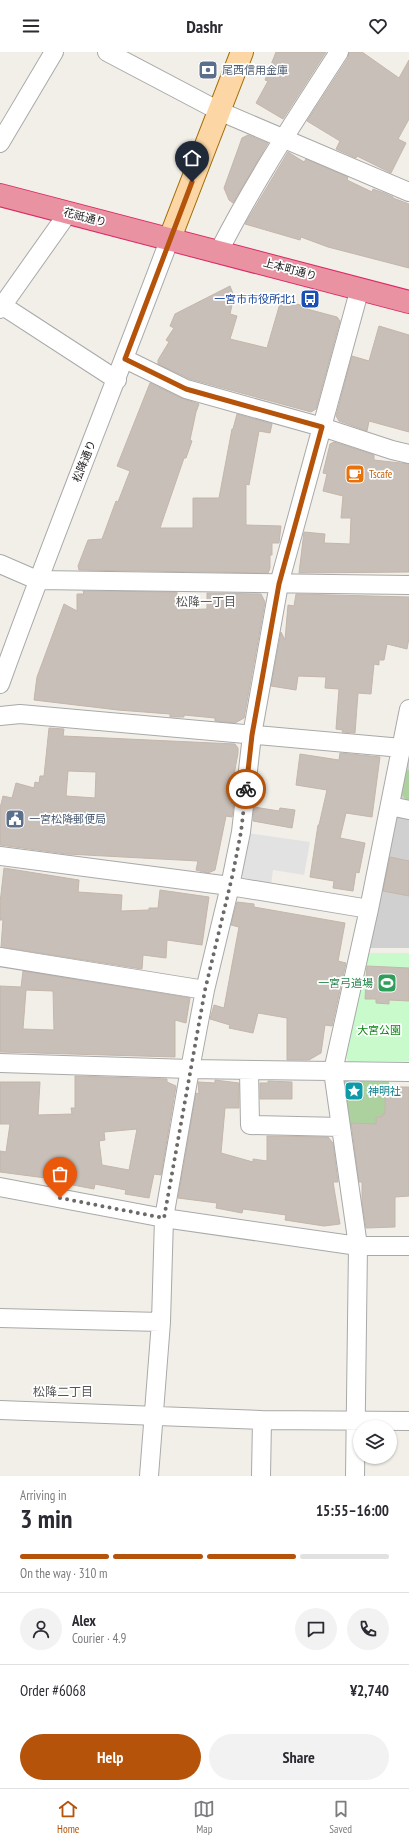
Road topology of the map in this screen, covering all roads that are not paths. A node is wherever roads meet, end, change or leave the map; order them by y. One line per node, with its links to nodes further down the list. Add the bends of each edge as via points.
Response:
1 (54, 52): 8 (street)
2 (107, 52): 5 (street)
3 (242, 52): 6 (main road)
4 (339, 52): 7 (street)
5 (125, 56): 6 (street)
6 (219, 111): 7 (street); 12 (main road)
7 (284, 138): 9 (street); 13 (street)
8 (0, 143)
9 (409, 192)
10 (0, 195): 11 (highway, 花祇通り)
11 (68, 213): 12 (highway, 花祇通り); 16 (street)
12 (170, 238): 13 (highway, 上本町通り); 17 (street, 松降通り)
13 (219, 251): 14 (highway, 上本町通り)
14 (360, 288): 15 (highway, 上本町通り); 19 (street)
15 (409, 302)
16 (1, 306): 18 (street)
17 (125, 359): 18 (street, 松降通り); 19 (street, via 186,389)
18 (116, 380): 22 (street, 松降通り)
19 (322, 427): 20 (street); 23 (street)
20 (409, 454)
21 (0, 564): 22 (street)
22 (37, 580): 23 (street); 25 (street, 松降通り)
23 (279, 584): 24 (street); 28 (street)
24 (409, 585)
25 (0, 684)
26 (409, 708): 29 (street)
27 (0, 716): 28 (street, via 20,714)
28 (252, 735): 29 (street); 33 (street, via 241,832)
29 (402, 748): 30 (street)
30 (390, 806): 31 (street); 34 (street)
31 (409, 810)
32 (0, 856): 33 (street)
33 (230, 886): 34 (street); 36 (street)
34 (369, 909): 40 (street)
35 (0, 957): 36 (street)
36 (205, 990): 38 (street)
37 (0, 1063): 38 (street)
38 (190, 1069): 39 (street); 44 (street)
39 (249, 1070): 40 (street); 42 (street, via 250,1125)
40 (333, 1071): 41 (street); 42 (street)
41 (409, 1072)
42 (341, 1127): 45 (street)
43 (0, 1187): 44 (street)
44 (164, 1218): 45 (street); 48 (street)
45 (358, 1246): 46 (street); 53 (street)
46 (409, 1246)
47 (0, 1318): 48 (street)
48 (161, 1322): 50 (street)
49 (0, 1410): 50 (street)
50 (154, 1417): 51 (street); 57 (street)
51 (262, 1420): 52 (street); 58 (street)
52 (353, 1420)
53 (356, 1420)
54 (397, 1421): 55 (street)
55 (409, 1421)
56 (355, 1464): 59 (street)
57 (149, 1476)
58 (261, 1476)
59 (355, 1476)

